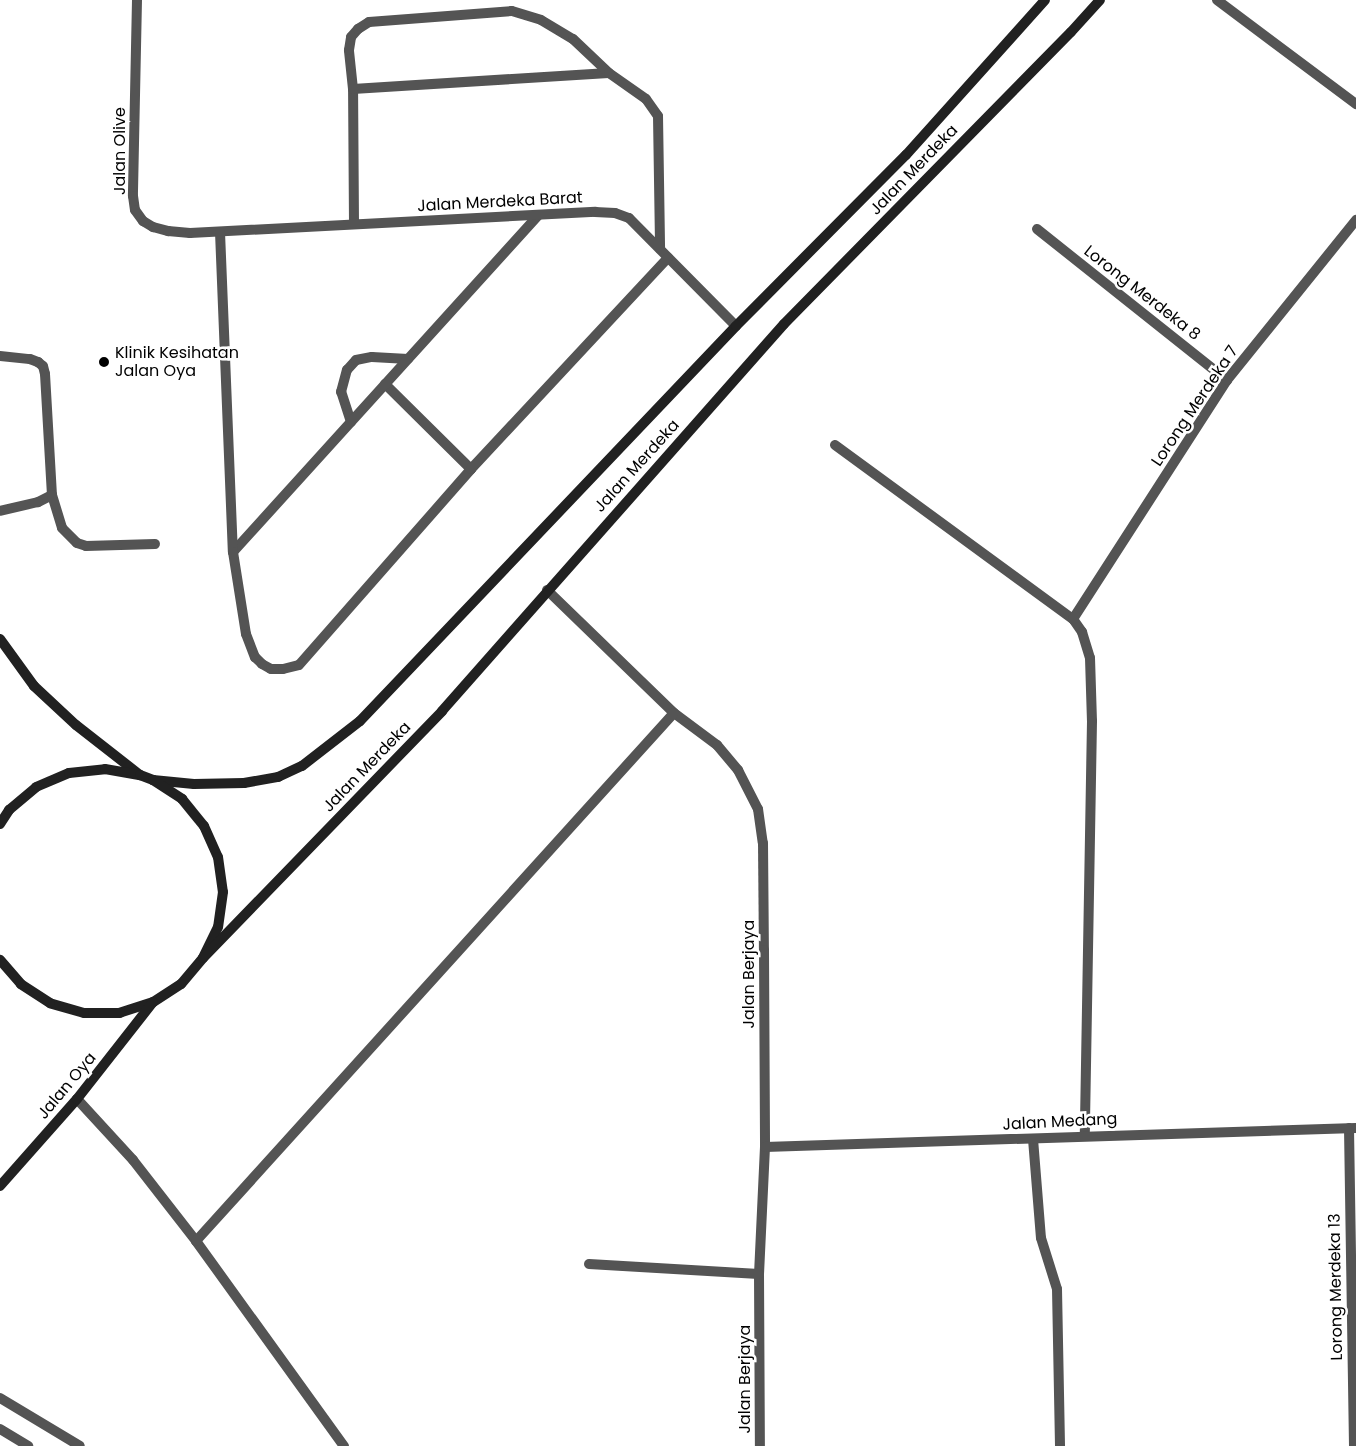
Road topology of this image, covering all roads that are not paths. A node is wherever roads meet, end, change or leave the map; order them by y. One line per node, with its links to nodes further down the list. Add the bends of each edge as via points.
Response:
1 (136, 0): 12 (street, Jalan Olive, via 135,210 143,221 168,231)
2 (1045, 0): 15 (main road, Jalan Merdeka, via 906,156)
3 (1100, 0): 27 (main road, Jalan Merdeka, via 784,324)
4 (1216, 0): 7 (street)
5 (609, 73): 6 (street); 6 (street, via 573,38 541,20 512,11 369,22 351,37); 13 (street, via 646,99 658,116)
6 (353, 89): 10 (street)
7 (1356, 104)
8 (539, 215): 10 (street, Jalan Merdeka Barat); 13 (street, Jalan Merdeka Barat, via 614,213 629,218); 17 (street)
9 (1356, 220): 18 (street, Lorong Merdeka 7)
10 (354, 224): 12 (street, Jalan Merdeka Barat)
11 (1037, 230): 18 (street, Lorong Merdeka 8)
12 (220, 232): 26 (street)
13 (660, 249): 14 (street, Jalan Merdeka Barat)
14 (668, 258): 15 (street, Jalan Merdeka Barat); 22 (street)
15 (736, 326): 32 (main road, Jalan Merdeka, via 360,721 331,744 302,766 278,777 244,783 194,784)
16 (0, 356): 23 (street, via 30,359 43,366)
17 (408, 359): 19 (street); 20 (street, via 372,357 356,360 351,365 341,392)
18 (1228, 380): 28 (street, Lorong Merdeka 7)
19 (385, 384): 20 (street); 22 (street)
20 (351, 422): 26 (street)
21 (835, 445): 28 (street)
22 (472, 469): 26 (street, via 299,665 271,669 255,656 246,634)
23 (52, 495): 24 (street, via 38,502); 25 (street, via 62,528 77,543 86,546)
24 (0, 511)
25 (155, 544)
26 (233, 552)
27 (547, 590): 30 (street, Jalan Berjaya); 34 (main road, Jalan Merdeka, via 442,711)
28 (1073, 619): 39 (street, via 1082,632 1090,658 1092,721)
29 (0, 640): 31 (main road, via 34,686 76,726)
30 (674, 712): 41 (street, Jalan Berjaya, via 717,745 738,770 758,809 763,843); 43 (street)
31 (140, 775): 32 (main road); 33 (main road, via 105,769 69,773 36,787 9,810)
32 (153, 780): 34 (main road, via 182,799 204,826 218,858 223,892 218,927)
33 (0, 824)
34 (203, 958): 36 (main road, via 181,984)
35 (0, 960): 36 (main road, via 21,984 50,1003 84,1013 120,1013)
36 (153, 1002): 37 (main road, Jalan Oya)
37 (78, 1100): 42 (main road, Jalan Oya); 43 (street, via 133,1160)
38 (1352, 1128): 39 (street, Jalan Medang); 53 (street, Lorong Merdeka 13)
39 (1085, 1135): 40 (street, Jalan Medang)
40 (1033, 1139): 41 (street, Jalan Medang); 52 (street, via 1041,1238 1057,1289)
41 (765, 1146): 45 (street, Jalan Berjaya)
42 (0, 1186)
43 (196, 1241): 50 (street)
44 (588, 1264): 45 (street)
45 (760, 1274): 51 (street, Jalan Berjaya)
46 (0, 1398): 49 (street)
47 (0, 1430): 48 (street)
48 (28, 1446)
49 (80, 1446)
50 (344, 1446)
51 (760, 1446)
52 (1060, 1446)
53 (1354, 1446)

